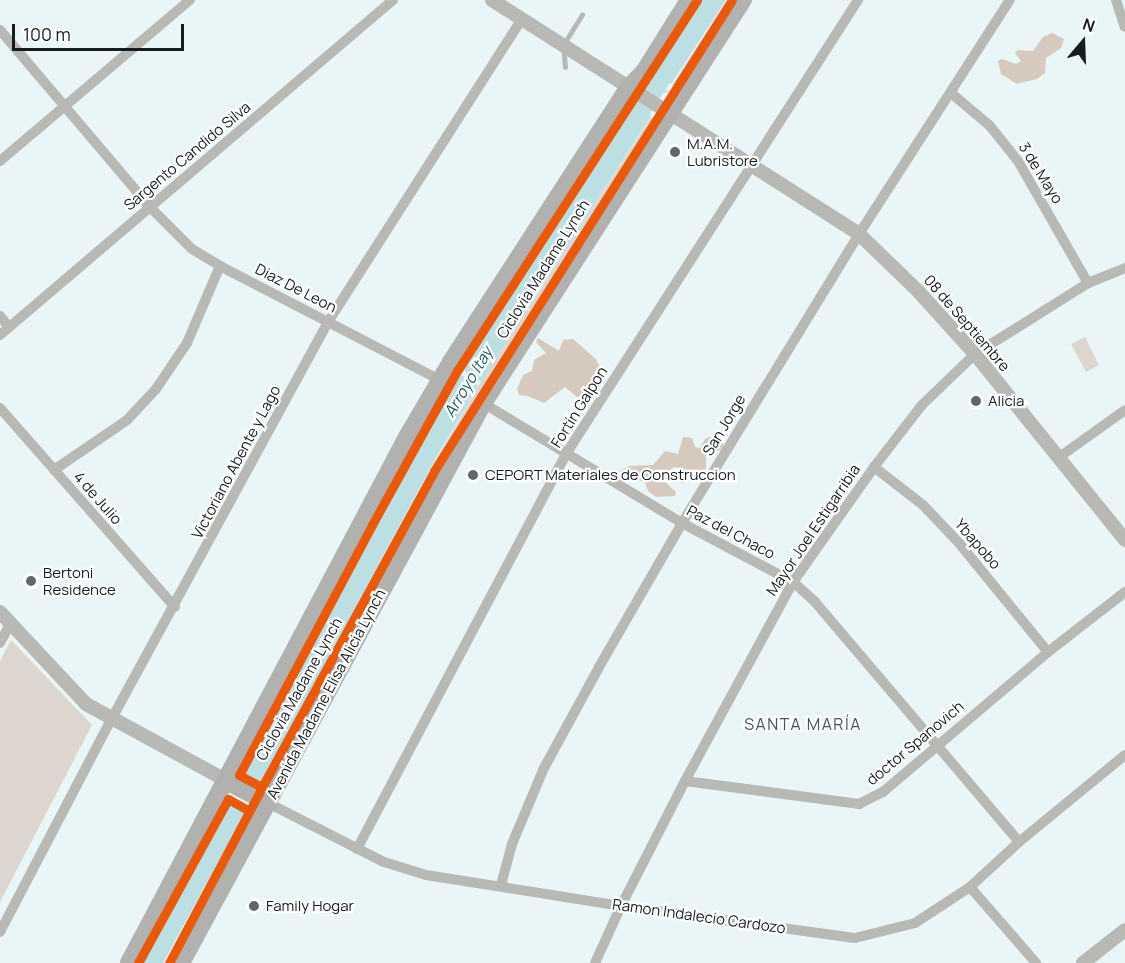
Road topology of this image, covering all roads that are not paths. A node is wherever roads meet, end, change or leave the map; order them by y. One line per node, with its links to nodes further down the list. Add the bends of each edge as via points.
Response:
1 (190, 0): 17 (street)
2 (393, 0): 21 (street, Sargento Candido Silva)
3 (492, 0): 10 (street, 08 de Septiembre)
4 (689, 0): 15 (highway)
5 (743, 0): 18 (highway, Avenida Madame Elisa Alicia Lynch)
6 (858, 0): 20 (street, Fortín Galpon)
7 (1010, 0): 16 (street, San Jorge)
8 (1116, 0): 11 (street)
9 (582, 14): 13 (lane)
10 (522, 19): 13 (street, 08 de Septiembre); 27 (street, Victoriano Abente y Lago)
11 (1125, 27)
12 (0, 30): 17 (street, Diaz De Leon)
13 (563, 45): 14 (lane); 15 (street, 08 de Septiembre)
14 (565, 67)
15 (634, 90): 18 (street, 08 de Septiembre); 31 (highway, via 596,130)
16 (951, 93): 22 (street, San Jorge); 25 (street, 3 de Mayo, via 990,126 1018,160)
17 (65, 106): 19 (street); 21 (street, Diaz De Leon)
18 (665, 111): 20 (street, 08 de Septiembre); 32 (highway, Avenida Madame Elisa Alicia Lynch)
19 (0, 161)
20 (751, 165): 22 (street, 08 de Septiembre); 35 (street, Fortín Galpon)
21 (150, 207): 23 (street, Diaz De Leon, via 176,236); 28 (street, Sargento Candido Silva)
22 (859, 234): 30 (street, 08 de Septiembre); 39 (street, San Jorge)
23 (220, 266): 27 (street, Diaz De Leon); 38 (street, via 187,343 156,389 127,420)
24 (1125, 268): 25 (street, Mayor Joel Estigarribia)
25 (1088, 283): 30 (street, Mayor Joel Estigarribia)
26 (0, 316): 28 (street)
27 (328, 322): 31 (street, Diaz De Leon); 43 (street, Victoriano Abente y Lago)
28 (9, 327): 29 (street, Sargento Candido Silva)
29 (0, 335)
30 (975, 354): 36 (street, 08 de Septiembre); 37 (street, Mayor Joel Estigarribia, via 922,405)
31 (451, 376): 52 (highway, via 407,437)
32 (482, 399): 35 (street, Paz del Chaco); 53 (highway, Avenida Madame Elisa Alicia Lynch)
33 (0, 408): 38 (street, 4 de Julio)
34 (1125, 410): 36 (street)
35 (566, 454): 39 (street, Paz del Chaco); 55 (street, Fortín Galpon)
36 (1058, 458): 40 (street, 08 de Septiembre)
37 (874, 467): 41 (street, Mayor Joel Estigarribia); 47 (street, Ybapobo, via 923,505 959,543)
38 (54, 470): 43 (street, 4 de Julio)
39 (682, 523): 41 (street, Paz del Chaco); 56 (street, San Jorge, via 544,768 512,844)
40 (1125, 540)
41 (793, 582): 49 (street, Paz del Chaco, via 815,602); 51 (street, Mayor Joel Estigarribia)
42 (1125, 592): 47 (street, doctor Spanovich)
43 (175, 607): 48 (street, Victoriano Abente y Lago)
44 (0, 612): 45 (street)
45 (9, 624): 46 (street); 48 (street, via 86,704)
46 (0, 643)
47 (1048, 652): 49 (street, doctor Spanovich)
48 (111, 720): 52 (street); 60 (street, Victoriano Abente y Lago)
49 (937, 745): 51 (street, doctor Spanovich, via 883,792 859,804); 54 (street, Paz del Chaco)
50 (1125, 755): 54 (street, Ramon Indalecio Cardozo)
51 (685, 781): 58 (street, Mayor Joel Estigarribia)
52 (231, 783): 53 (highway, Ramon Indalecio Cardozo); 61 (highway)
53 (262, 800): 55 (street, Ramon Indalecio Cardozo); 62 (highway, Avenida Madame Elisa Alicia Lynch)
54 (1019, 842): 57 (street, Ramon Indalecio Cardozo)
55 (357, 849): 56 (street, Ramon Indalecio Cardozo, via 384,862 426,874)
56 (501, 885): 58 (street, Ramon Indalecio Cardozo)
57 (970, 886): 58 (street, Ramon Indalecio Cardozo, via 915,923 855,938); 64 (street)
58 (621, 906): 63 (street, Mayor Joel Estigarribia)
59 (1125, 930): 65 (street)
60 (0, 932)
61 (129, 963)
62 (181, 963)
63 (596, 963)
64 (1036, 963)
65 (1083, 963)

